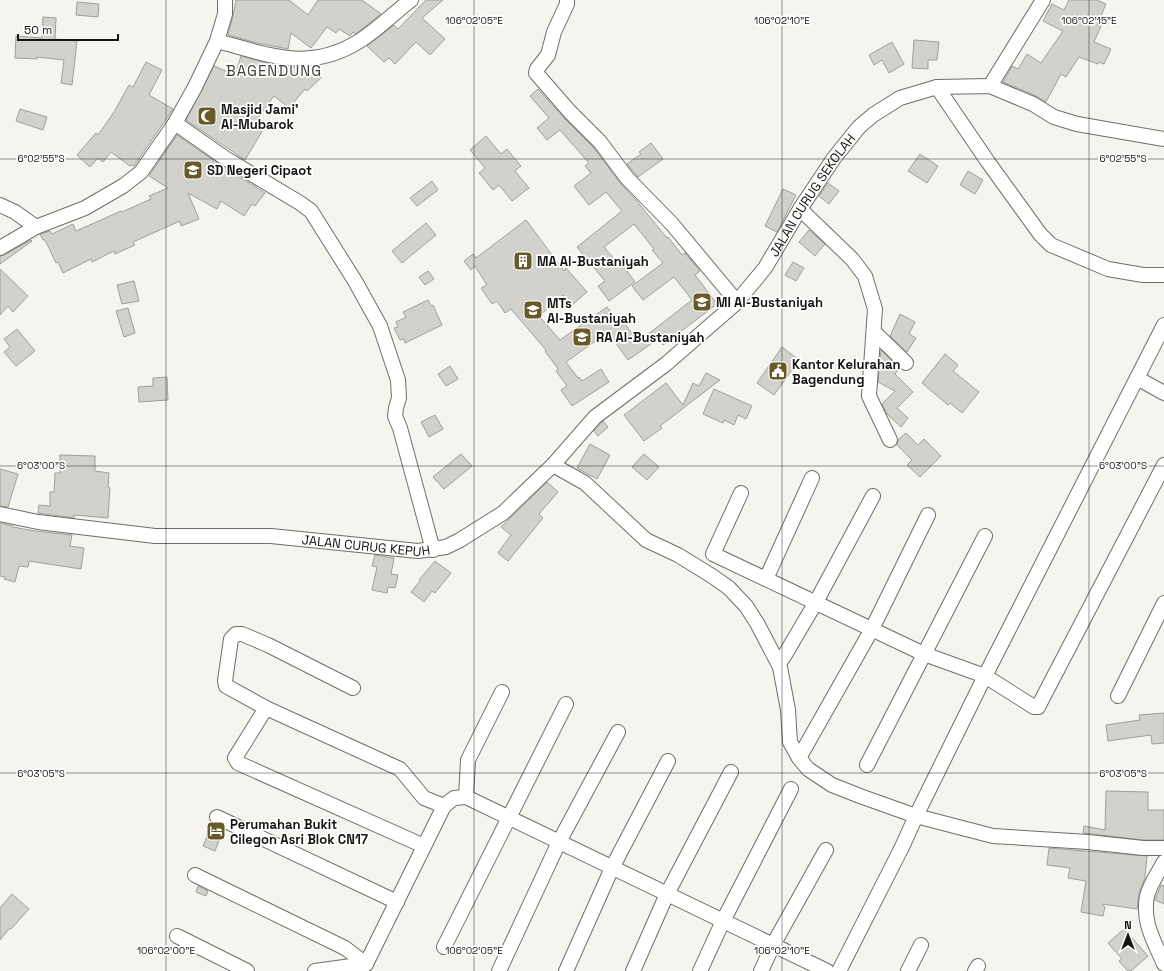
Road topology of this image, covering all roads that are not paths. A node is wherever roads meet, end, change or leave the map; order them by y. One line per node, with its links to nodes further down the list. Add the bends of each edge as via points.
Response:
1 (225, 0): 5 (street, via 225,14)
2 (410, 0): 5 (street, via 360,40 332,55 307,59 276,57)
3 (567, 0): 15 (street, via 548,55 536,74 600,142 627,178 672,224)
4 (1043, 0): 6 (street)
5 (217, 41): 8 (street)
6 (990, 86): 7 (street, JALAN CURUG SEKOLAH); 9 (street, via 1033,104 1054,117 1077,124)
7 (937, 87): 11 (street, JALAN CURUG SEKOLAH, via 900,98 859,127 834,158); 14 (street, via 1035,228 1052,245 1108,269 1143,275)
8 (175, 123): 12 (street, via 141,172 123,186 85,208); 31 (street, via 225,158 311,211 355,280 380,326 398,380 399,398 395,416)
9 (1164, 139)
10 (0, 205): 12 (street)
11 (800, 209): 15 (street, JALAN CURUG SEKOLAH, via 765,268); 17 (street, via 852,259 865,276 875,309)
12 (36, 227): 13 (street)
13 (0, 248)
14 (1164, 275)
15 (737, 302): 19 (street, JALAN CURUG SEKOLAH)
16 (1164, 325): 20 (street)
17 (874, 332): 18 (street); 22 (street, via 869,396)
18 (906, 363)
19 (666, 364): 23 (street, JALAN CURUG KEPUH, via 595,417)
20 (1136, 378): 21 (street); 38 (street)
21 (1164, 393)
22 (890, 440)
23 (553, 465): 31 (street, JALAN CURUG KEPUH, via 503,513 460,540); 45 (street, via 585,482 646,540 678,555 712,576 729,588 746,606 780,667 788,710 790,742)
24 (1164, 465): 38 (street, via 1038,707 1034,707)
25 (812, 478): 32 (street)
26 (741, 493): 32 (street, via 713,554)
27 (873, 496): 33 (street)
28 (0, 514): 31 (street, JALAN CURUG KEPUH, via 38,522 155,536 271,536 418,551)
29 (928, 515): 35 (street)
30 (985, 536): 36 (street)
31 (433, 550)
32 (766, 579): 33 (street)
33 (816, 602): 35 (street); 37 (street)
34 (1164, 603): 41 (street)
35 (872, 629): 36 (street); 45 (street)
36 (924, 654): 38 (street); 47 (street)
37 (783, 658)
38 (985, 676): 52 (street)
39 (353, 688): 43 (street, via 268,645 236,634 231,639 226,686)
40 (502, 692): 50 (street, via 468,760)
41 (1118, 696)
42 (566, 704): 54 (street)
43 (266, 708): 51 (street, via 400,769 424,798); 56 (street, via 235,758 238,763)
44 (618, 732): 55 (street)
45 (799, 758): 52 (street, via 808,769 832,785)
46 (668, 761): 60 (street)
47 (867, 765)
48 (731, 772): 62 (street)
49 (791, 789): 64 (street)
50 (466, 797): 51 (street, via 454,798); 54 (street)
51 (444, 806): 56 (street)
52 (916, 816): 57 (street, via 994,836); 79 (street)
53 (217, 818): 63 (street)
54 (508, 818): 55 (street); 68 (street)
55 (559, 842): 60 (street); 73 (street)
56 (424, 846): 63 (street)
57 (1164, 848)
58 (826, 850): 66 (street)
59 (1164, 862): 70 (street, via 1147,895 1146,910 1146,921)
60 (612, 868): 62 (street); 74 (street)
61 (195, 875): 69 (street, via 345,948)
62 (667, 894): 64 (street); 75 (street)
63 (397, 902): 69 (street)
64 (723, 921): 66 (street); 76 (street)
65 (176, 936): 71 (street)
66 (773, 945): 77 (street); 78 (street)
67 (921, 945): 80 (street)
68 (444, 947)
69 (366, 964): 72 (street)
70 (1164, 964)
71 (247, 971)
72 (315, 971)
73 (499, 971)
74 (566, 971)
75 (633, 971)
76 (700, 971)
77 (761, 971)
78 (827, 971)
79 (839, 971)
80 (908, 971)

